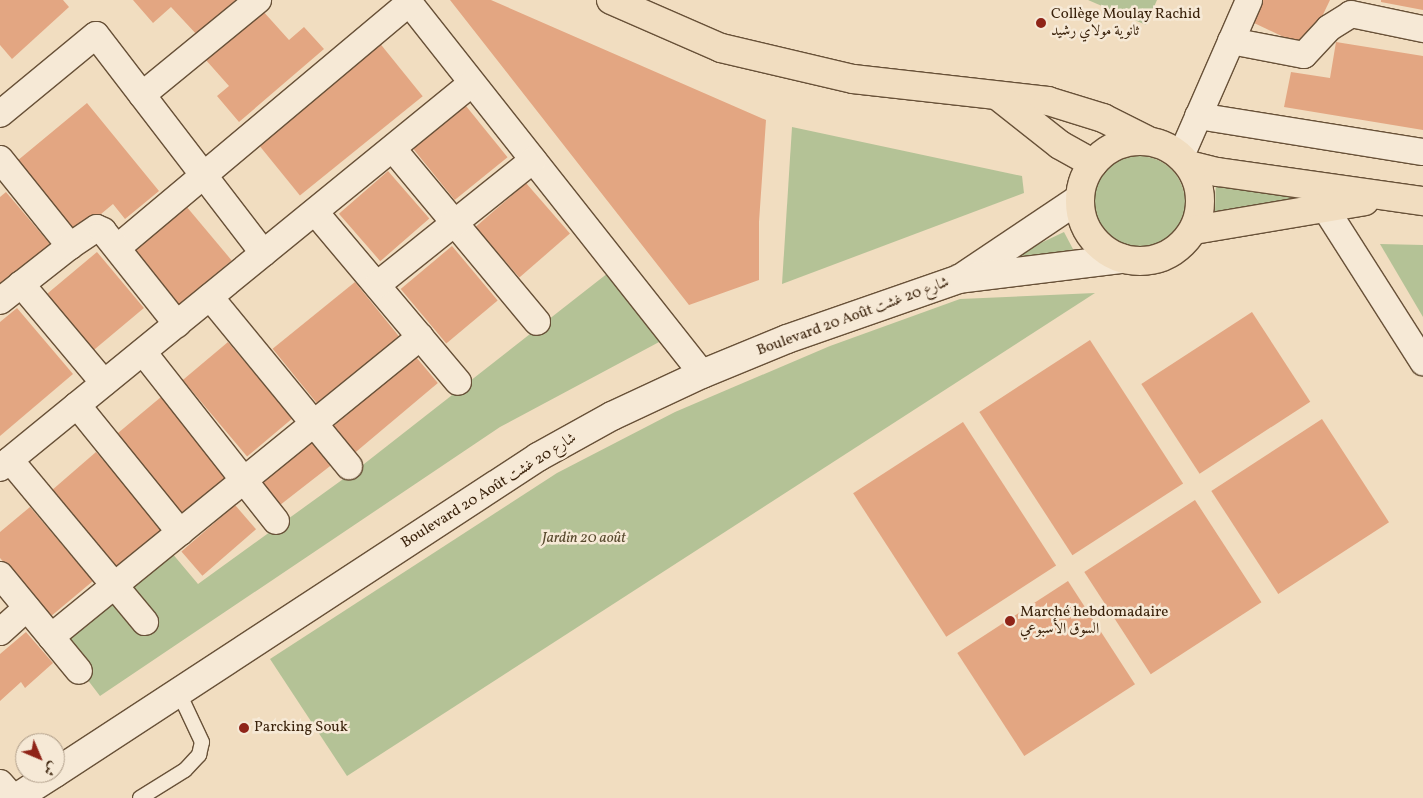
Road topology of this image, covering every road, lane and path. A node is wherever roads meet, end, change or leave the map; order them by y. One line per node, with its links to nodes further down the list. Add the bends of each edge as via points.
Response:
1 (258, 0): 10 (street)
2 (611, 0): 5 (main road)
3 (1249, 0): 8 (street)
4 (408, 1): 9 (street); 21 (street)
5 (645, 7): 11 (main road, via 721,48 853,79)
6 (1354, 7): 7 (street); 8 (street, via 1304,55)
7 (1423, 29)
8 (1231, 40): 13 (street)
9 (472, 83): 15 (street); 18 (street)
10 (142, 95): 12 (street, via 96,35); 21 (street)
11 (998, 96): 14 (main road, via 1048,101 1103,118); 20 (main road, via 1060,145)
12 (0, 114)
13 (1198, 116): 16 (street); 19 (street)
14 (1146, 140): 19 (main road, via 1159,143); 20 (main road, via 1117,145)
15 (392, 148): 26 (street); 27 (street)
16 (1423, 152)
17 (0, 158): 29 (street)
18 (533, 160): 27 (street); 43 (street)
19 (1185, 160): 22 (main road, via 1218,172); 28 (main road, via 1197,180 1201,196)
20 (1093, 163): 23 (main road, via 1083,180)
21 (203, 174): 30 (street); 31 (street)
22 (1386, 197): 24 (main road); 25 (main road)
23 (1080, 199): 32 (main road, via 1081,215 1091,236 1108,252); 33 (main road)
24 (1423, 201)
25 (1325, 208): 28 (main road); 42 (street)
26 (315, 212): 31 (street); 35 (street)
27 (454, 223): 35 (street); 38 (street)
28 (1194, 230): 32 (main road, via 1181,246 1164,257 1144,262)
29 (70, 246): 30 (street, via 97,228); 34 (street)
30 (117, 248): 39 (street)
31 (264, 253): 36 (street)
32 (1123, 259): 33 (main road)
33 (959, 279): 43 (main road, Boulevard 20 Août شارع 20 غشت, via 787,339)
34 (21, 284): 37 (street); 45 (street)
35 (377, 285): 40 (street)
36 (210, 297): 39 (street); 47 (street)
37 (0, 302)
38 (537, 322)
39 (177, 324): 41 (street)
40 (420, 337): 44 (street); 47 (street)
41 (142, 352): 45 (street); 50 (street)
42 (1423, 362)
43 (702, 374): 60 (main road, Boulevard 20 Août شارع 20 غشت, via 612,416 538,457)
44 (458, 382)
45 (104, 383): 46 (street)
46 (77, 405): 48 (street); 52 (street)
47 (314, 424): 49 (street); 50 (street)
48 (5, 464): 54 (street)
49 (349, 466)
50 (244, 480): 51 (street); 52 (street)
51 (276, 521)
52 (180, 532): 54 (street)
53 (0, 575): 55 (street)
54 (114, 585): 56 (street); 58 (street)
55 (27, 608): 57 (street); 58 (street)
56 (145, 622)
57 (0, 632)
58 (51, 637): 59 (street)
59 (79, 671)
60 (178, 691): 61 (main road, Boulevard 20 Août شارع 20 غشت); 65 (lane, via 202,742 199,755 185,770)
61 (65, 766)
62 (0, 783): 64 (street)
63 (39, 783): 64 (main road, Boulevard 20 Août شارع 20 غشت)
64 (14, 798)
65 (140, 798)

